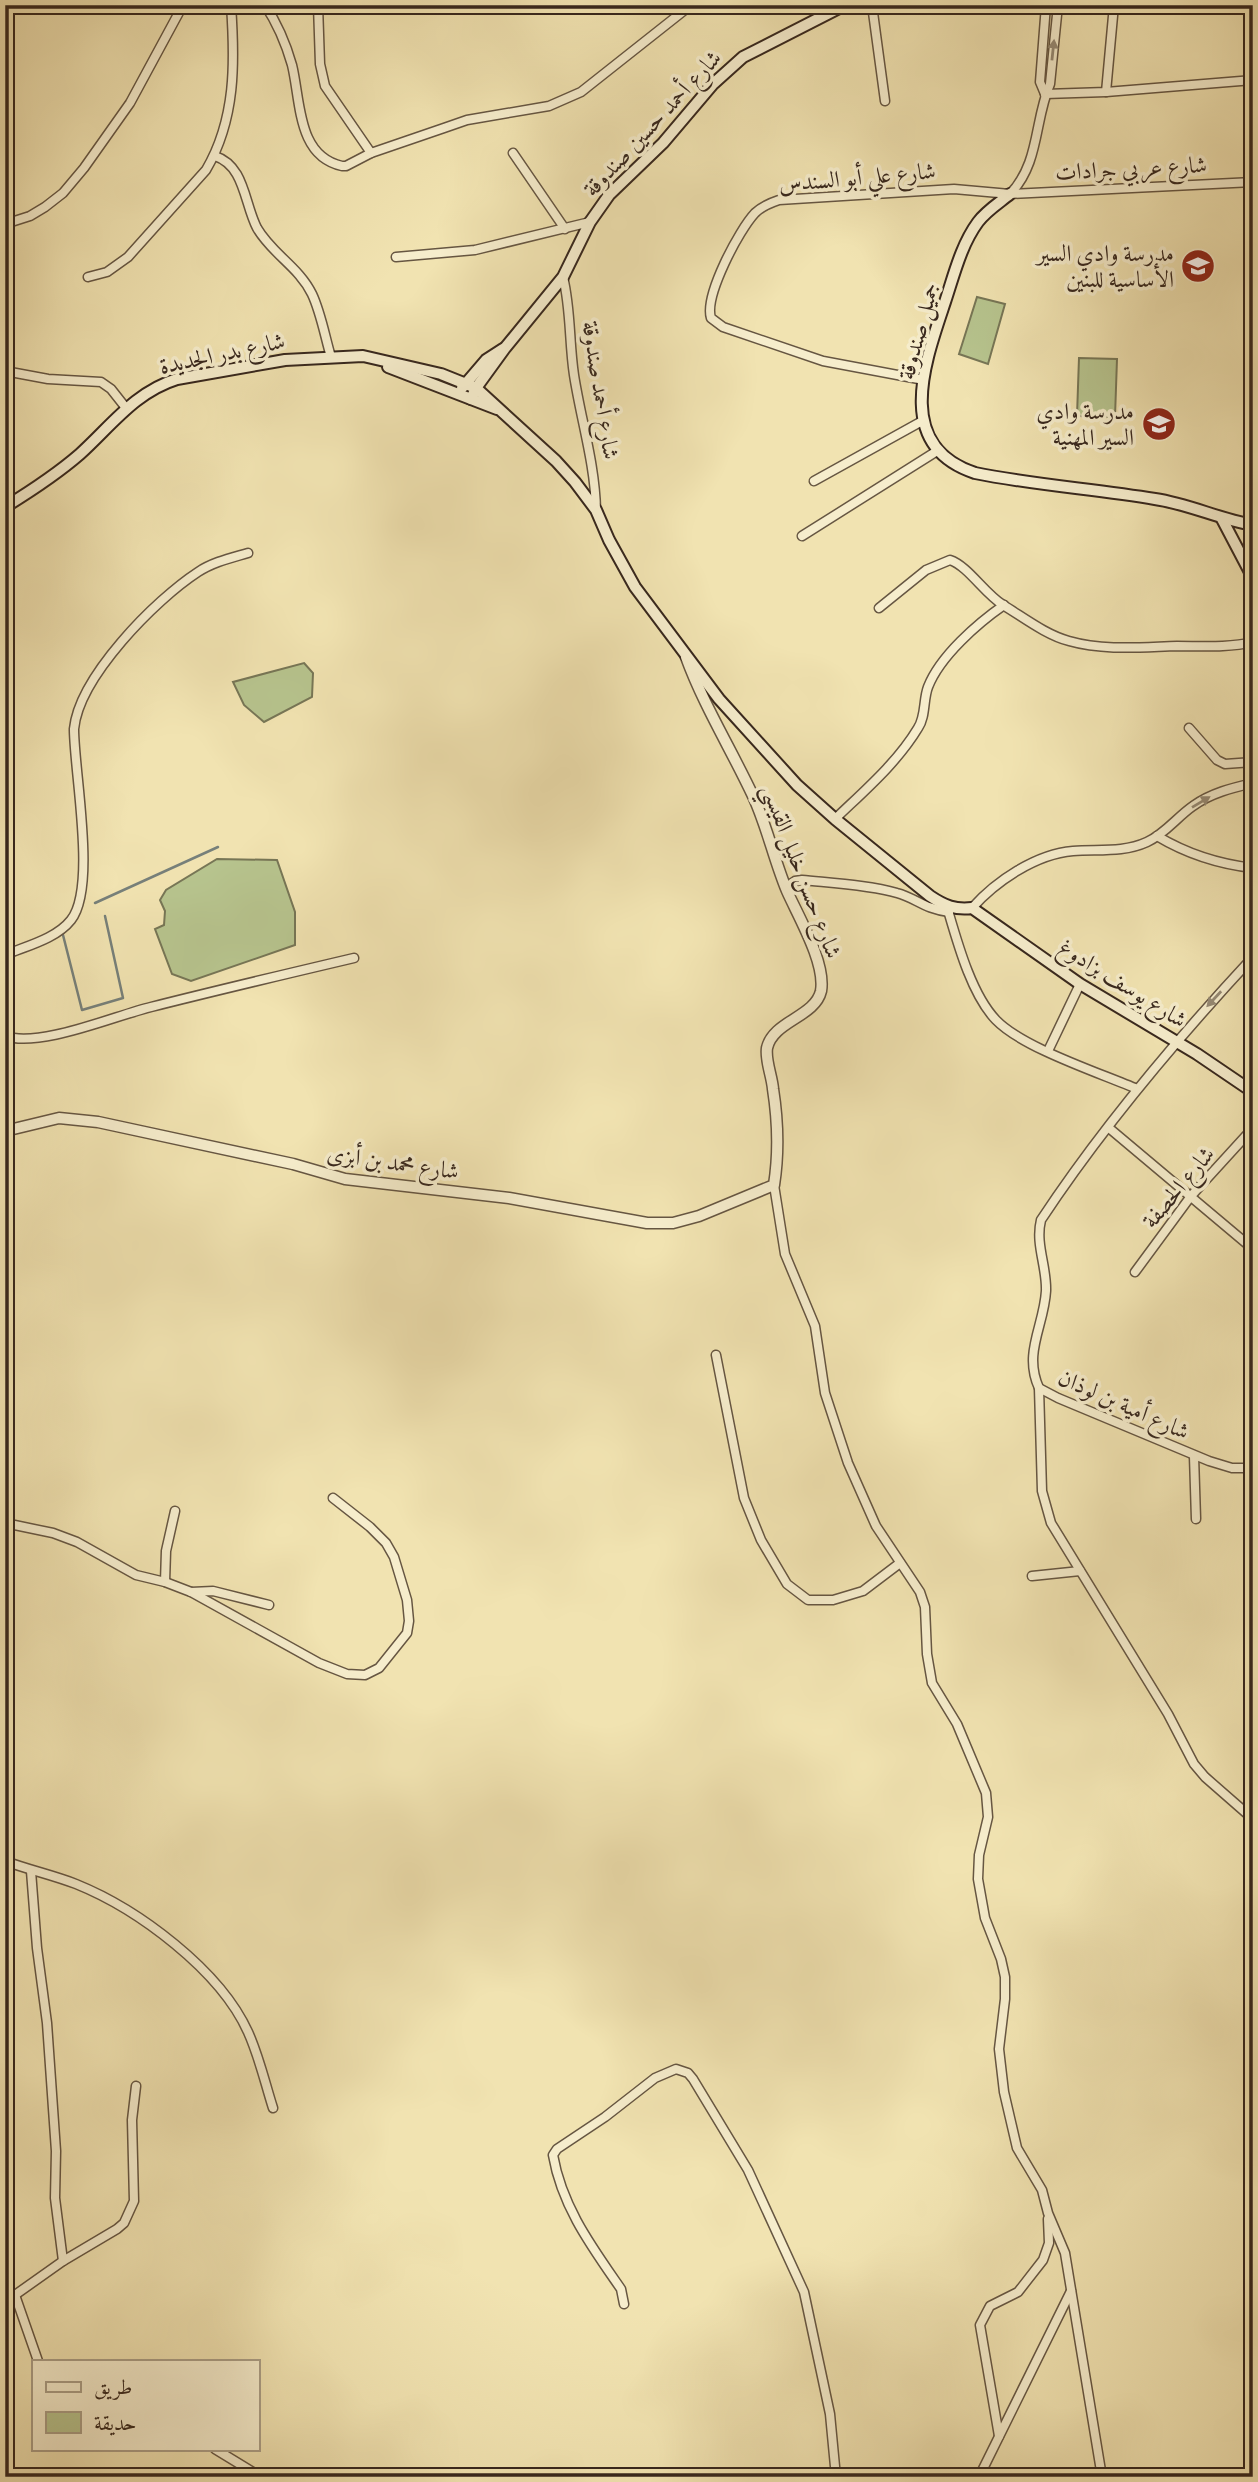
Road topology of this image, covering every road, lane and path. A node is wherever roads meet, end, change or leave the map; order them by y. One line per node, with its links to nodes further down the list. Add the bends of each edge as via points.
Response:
1 (183, 5): 21 (street, via 130,103 84,167 45,207)
2 (231, 5): 17 (street, via 234,83)
3 (265, 5): 15 (street, via 292,64 303,125 314,150 342,166)
4 (318, 5): 15 (street, via 325,86)
5 (691, 5): 15 (street, via 581,92 561,102 467,120)
6 (845, 5): 20 (main road, شارع أحمد حسين صندوقة, via 755,50 724,72 663,143 609,194)
7 (872, 5): 14 (street)
8 (1045, 5): 13 (street, via 1040,82)
9 (1058, 5): 13 (street, one-way to 9, via 1050,84)
10 (1114, 5): 12 (street)
11 (1253, 80): 12 (street)
12 (1106, 92): 13 (street)
13 (1045, 93): 19 (street, via 1032,158)
14 (885, 101)
15 (371, 153)
16 (513, 153): 22 (street)
17 (215, 156): 24 (street, via 128,257 107,272); 28 (street, via 236,172 267,243 306,283)
18 (1253, 182): 19 (street, شارع عربي جرادات)
19 (1010, 194): 30 (main road, جميل صندوقة, via 978,221 965,245 936,328); 30 (street, شارع علي أبو السندس, via 954,189 779,200 750,220 725,264 709,306 711,318 723,327 823,361)
20 (590, 222): 22 (street); 25 (main road, شارع أحمد حسين صندوقة)
21 (5, 224)
22 (565, 229): 23 (street, via 475,250)
23 (396, 257)
24 (88, 277)
25 (563, 277): 26 (main road, شارع أحمد حسين صندوقة); 39 (street, شارع أحمد صندوقة, via 574,374 596,483)
26 (505, 348): 31 (main road, شارع أحمد حسين صندوقة); 33 (main road, شارع أحمد حسين صندوقة)
27 (363, 356): 28 (main road, شارع بدر الجديدة); 31 (main road, شارع بدر الجديدة); 32 (main road, شارع بدر الجديدة)
28 (331, 357): 34 (main road, شارع بدر الجديدة, via 285,359 177,379 150,390)
29 (5, 371): 34 (street, via 100,382)
30 (924, 380): 35 (main road, جميل صندوقة)
31 (464, 383): 32 (main road, شارع أحمد حسين صندوقة); 33 (main road, شارع بدر الجديدة)
32 (459, 394): 33 (main road, شارع بدر الجديدة)
33 (473, 394): 39 (main road, شارع حسن خليل القيسي, via 556,461)
34 (126, 408): 38 (main road, شارع بدر الجديدة, via 61,470)
35 (924, 421): 36 (main road, جميل صندوقة); 37 (street)
36 (937, 451): 40 (main road, via 956,466 975,472 1155,499); 42 (street)
37 (814, 481)
38 (5, 507)
39 (596, 510): 48 (main road, شارع حسن خليل القيسي, via 635,587)
40 (1222, 520): 41 (main road); 44 (main road)
41 (1253, 525)
42 (802, 536)
43 (248, 553): 58 (street, via 204,569 181,586 131,629 94,682 74,729 84,844 75,913 58,931)
44 (1253, 578)
45 (1004, 606): 46 (street, via 963,566 950,560 926,570); 47 (street, via 1056,636 1086,645 1228,646); 52 (street, via 946,659 928,687 916,732)
46 (879, 608)
47 (1253, 642)
48 (684, 651): 52 (main road, شارع حسن خليل القيسي, via 727,708 797,785); 55 (street, شارع حسن خليل القيسي, via 701,698 753,796)
49 (1189, 728): 50 (street, via 1217,760 1225,764)
50 (1253, 762)
51 (1253, 783): 53 (street, one-way to 51, via 1204,799)
52 (835, 819): 57 (main road, شارع حسن خليل القيسي)
53 (1157, 836): 54 (street, via 1194,855); 56 (street, via 1122,849 1053,855 1004,879)
54 (1253, 868)
55 (786, 887): 57 (street, via 803,880 886,891 928,908); 70 (street, شارع حسن خليل القيسي, via 813,946 821,987 818,998 776,1033 768,1046 778,1136)
56 (972, 908): 57 (main road, شارع حسن خليل القيسي); 61 (main road, شارع يوسف بزادوغ)
57 (948, 909): 64 (street, via 968,971 989,1011 1006,1028)
58 (5, 955)
59 (1253, 957): 63 (street, شارع أمية بن لوذان, one-way to 63)
60 (354, 958): 62 (street, via 62,1033 20,1039)
61 (1080, 984): 63 (main road, شارع يوسف بزادوغ); 64 (street)
62 (5, 1035)
63 (1176, 1041): 65 (street, شارع أمية بن لوذان); 66 (main road, شارع يوسف بزادوغ)
64 (1048, 1051): 65 (street)
65 (1137, 1089): 67 (street, شارع أمية بن لوذان)
66 (1253, 1092)
67 (1109, 1128): 71 (street); 75 (street, شارع أمية بن لوذان, via 1041,1220 1039,1241 1046,1289 1031,1363)
68 (1253, 1128): 71 (street, شارع الحصفة)
69 (5, 1131): 70 (street, شارع محمد بن أبزى, via 59,1118 98,1122 345,1179 509,1198 648,1223 699,1216)
70 (774, 1185): 82 (street, شارع حسن خليل القيسي, via 785,1254 815,1326 825,1393 839,1437 868,1511)
71 (1191, 1196): 72 (street); 73 (street, شارع الحصفة)
72 (1253, 1249)
73 (1135, 1272)
74 (716, 1355): 82 (street, via 744,1498 761,1540 787,1584 808,1600 833,1600 863,1591)
75 (1039, 1388): 76 (street, شارع أمية بن لوذان); 83 (street, via 1042,1491 1051,1523)
76 (1194, 1456): 77 (street, شارع أمية بن لوذان, via 1233,1468); 80 (street)
77 (1253, 1468)
78 (333, 1498): 86 (street, via 386,1543 404,1587 407,1633 379,1668 365,1675 340,1672)
79 (175, 1511): 85 (street)
80 (1196, 1519)
81 (5, 1523): 85 (street, via 53,1533 136,1575)
82 (900, 1563): 93 (street, شارع حسن خليل القيسي, via 923,1600 932,1683 957,1724 986,1793 988,1817 978,1879 985,1918 1005,1977 999,2049 1002,2079 1017,2148 1042,2190)
83 (1080, 1571): 84 (street); 88 (street, via 1194,1764)
84 (1032, 1576)
85 (165, 1581): 86 (street)
86 (191, 1592): 87 (street, via 213,1591)
87 (269, 1605)
88 (1253, 1819)
89 (5, 1861): 90 (street)
90 (31, 1871): 92 (street, via 113,1901 142,1919 205,1973 248,2031); 94 (street, via 47,2023 55,2198)
91 (136, 2086): 94 (street, via 134,2201 129,2214 117,2229)
92 (273, 2108)
93 (1048, 2213): 95 (street, شارع حسن خليل القيسي, via 1065,2253); 99 (street, via 1049,2243 1043,2260 1018,2292 990,2306 980,2325)
94 (63, 2261): 96 (street)
95 (1071, 2290): 99 (street); 104 (street, شارع حسن خليل القيسي)
96 (10, 2295): 98 (street)
97 (624, 2304): 102 (street, via 621,2289 570,2211 553,2155 655,2078 676,2068 693,2078 729,2136 804,2292 830,2414)
98 (38, 2360)
99 (999, 2436): 103 (street)
100 (217, 2450): 101 (street)
101 (261, 2477)
102 (836, 2477)
103 (979, 2477)
104 (1102, 2477)

